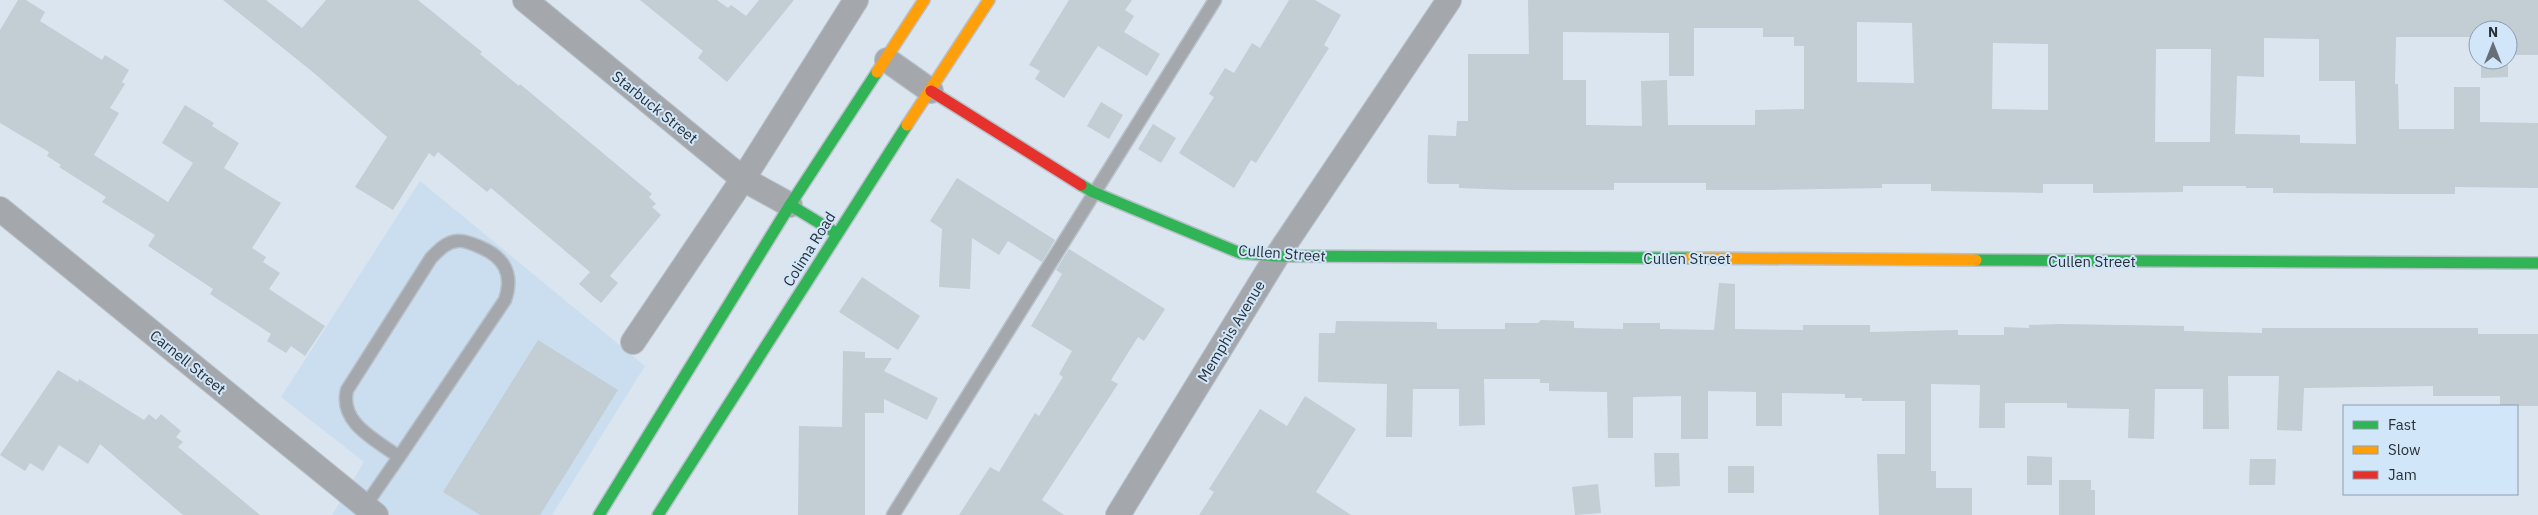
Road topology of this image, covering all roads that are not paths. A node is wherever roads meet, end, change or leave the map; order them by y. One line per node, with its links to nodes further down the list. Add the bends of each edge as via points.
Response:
1 (525, 0): 9 (street, Starbuck Street)
2 (856, 0): 9 (street)
3 (924, 0): 7 (street)
4 (988, 0): 8 (street, Colima Road)
5 (1214, 0): 10 (lane)
6 (1448, 0): 14 (street, Memphis Avenue)
7 (887, 60): 8 (street, Cullen Street); 11 (street)
8 (931, 91): 10 (street, Cullen Street); 13 (street, Colima Road)
9 (743, 179): 11 (street, Starbuck Street); 16 (street)
10 (1093, 192): 14 (street, Cullen Street, via 1240,253); 21 (lane)
11 (790, 205): 13 (street); 19 (street)
12 (0, 209): 18 (street, Carnell Street)
13 (836, 233): 20 (street, Colima Road)
14 (1277, 256): 15 (street, Cullen Street); 22 (street, Memphis Avenue)
15 (2538, 263)
16 (633, 342)
17 (399, 457): 17 (lane, via 508,291 509,275 502,261 469,242 457,241 444,246 431,258 347,390 344,400 348,416); 18 (lane)
18 (371, 511)
19 (599, 515)
20 (658, 515)
21 (893, 515)
22 (1118, 515)

